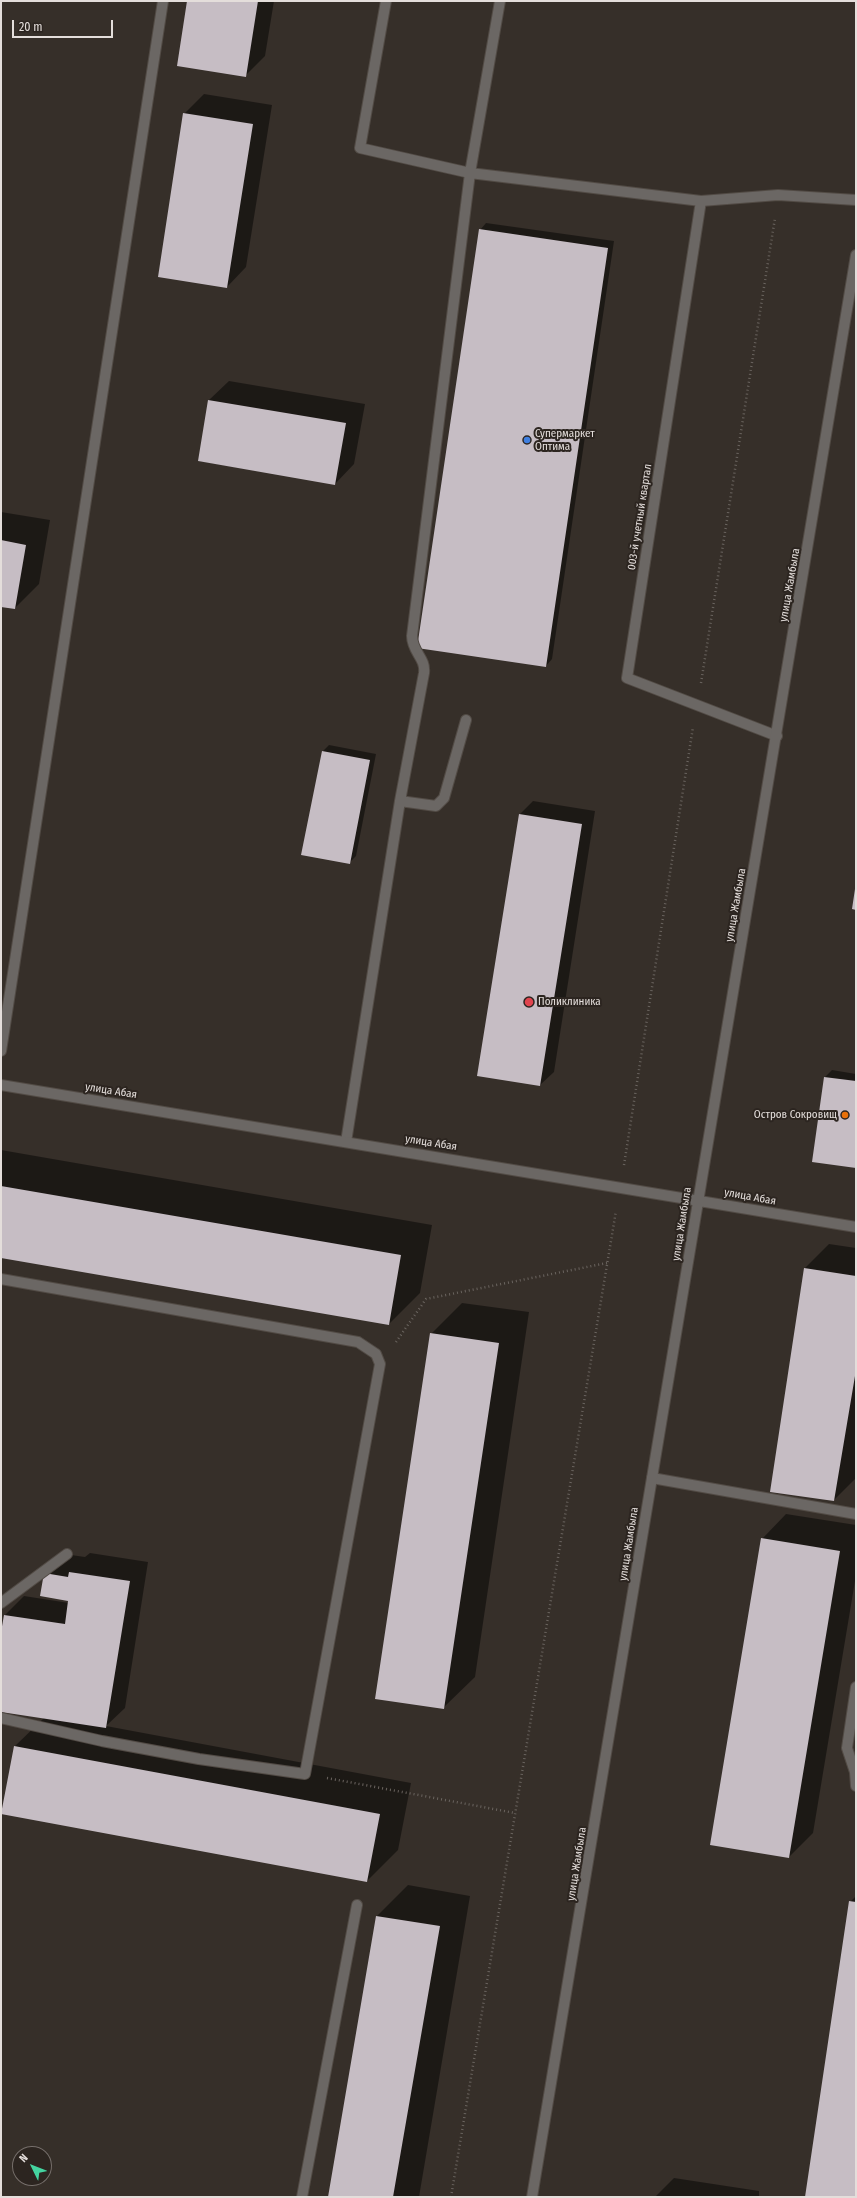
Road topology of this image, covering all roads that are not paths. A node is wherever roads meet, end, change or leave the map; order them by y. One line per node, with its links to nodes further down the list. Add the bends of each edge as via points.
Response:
1 (163, 1): 11 (street)
2 (386, 1): 4 (street, via 360,148)
3 (500, 1): 4 (street)
4 (470, 173): 6 (street); 10 (street, via 412,636 414,650 425,667)
5 (856, 200): 6 (street, via 778,194)
6 (701, 201): 9 (street, 003-й учетный квартал, via 627,678)
7 (856, 255): 9 (street, улица Жамбыла)
8 (466, 720): 10 (street, via 444,798 436,806)
9 (777, 736): 14 (street, улица Жамбыла)
10 (400, 801): 13 (street)
11 (1, 1051)
12 (1, 1085): 13 (street, улица Абая)
13 (346, 1142): 14 (street, улица Абая)
14 (698, 1200): 15 (street, улица Абая); 17 (street, улица Жамбыла)
15 (856, 1227)
16 (1, 1279): 22 (street, via 358,1342 376,1354 380,1364 305,1774 199,1759 102,1741)
17 (652, 1478): 18 (street); 26 (street, улица Жамбыла)
18 (856, 1514)
19 (67, 1554): 20 (street)
20 (1, 1603)
21 (856, 1687): 23 (street, via 847,1748)
22 (1, 1718)
23 (856, 1786)
24 (357, 1905): 25 (street)
25 (302, 2197)
26 (532, 2197)

